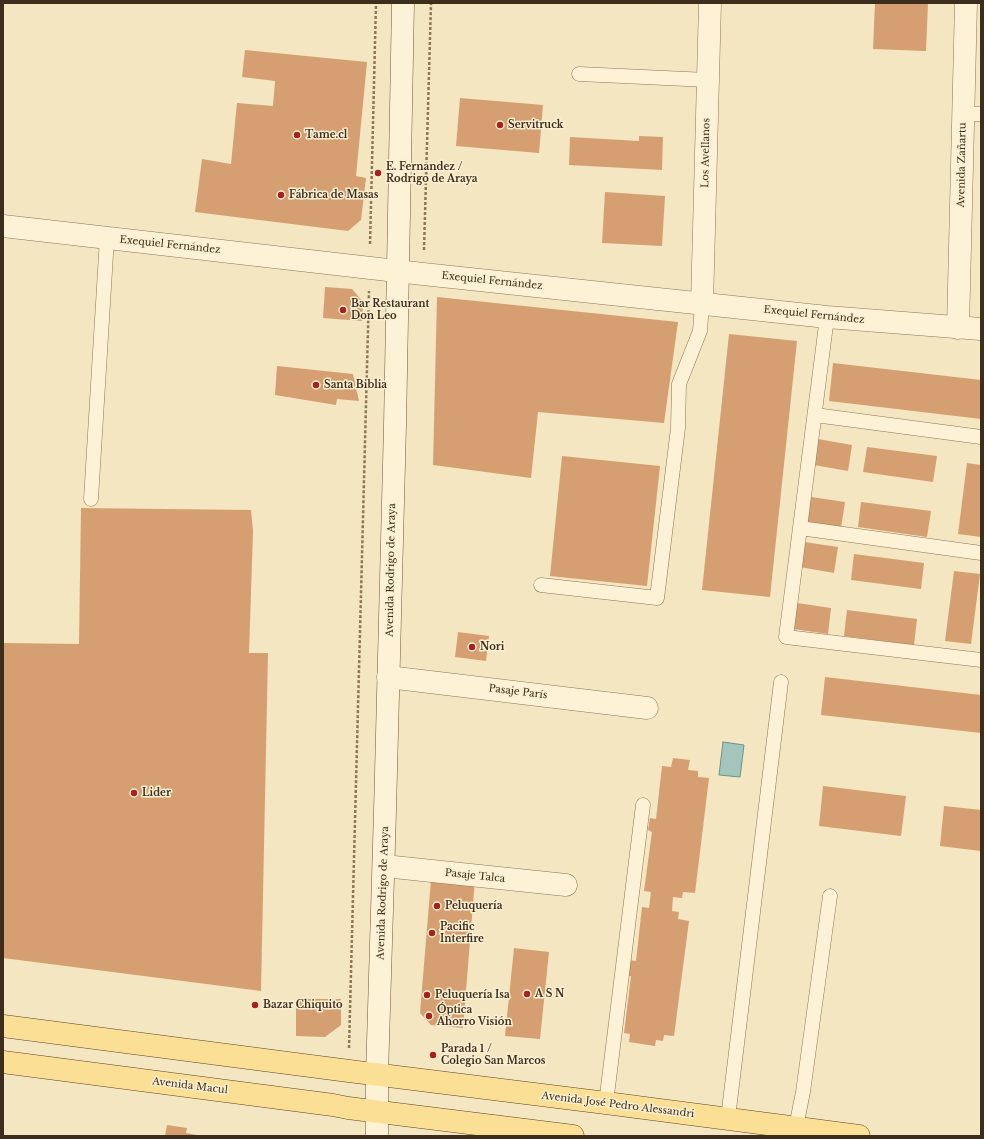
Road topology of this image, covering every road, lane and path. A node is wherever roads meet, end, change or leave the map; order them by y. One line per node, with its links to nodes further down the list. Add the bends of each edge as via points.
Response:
1 (376, 3): 10 (path)
2 (403, 3): 11 (street, Avenida Rodrigo de Araya)
3 (710, 3): 6 (street, Los Avellanos)
4 (966, 3): 7 (street, Avenida Zañartu)
5 (579, 74): 6 (lane)
6 (708, 80): 12 (street, Los Avellanos)
7 (972, 114): 14 (street, Avenida Zañartu)
8 (3, 226): 9 (street, Exequiel Fernández)
9 (107, 238): 10 (street, Exequiel Fernández); 18 (lane)
10 (369, 268): 11 (street, Exequiel Fernández); 32 (path)
11 (398, 271): 12 (street, Exequiel Fernández); 23 (street, Avenida Rodrigo de Araya)
12 (702, 304): 13 (street, Exequiel Fernández); 21 (lane, via 700,331 679,384 678,428 657,598)
13 (827, 317): 14 (street, Exequiel Fernández); 16 (lane)
14 (958, 328): 15 (street, Exequiel Fernández)
15 (981, 329)
16 (815, 415): 17 (lane); 19 (lane)
17 (981, 437)
18 (91, 499)
19 (800, 528): 20 (lane); 22 (lane, via 786,637)
20 (981, 553)
21 (541, 585)
22 (981, 660)
23 (388, 677): 25 (street, Pasaje París); 27 (street, Avenida Rodrigo de Araya)
24 (781, 682): 36 (lane)
25 (647, 708)
26 (642, 805): 34 (lane)
27 (384, 866): 28 (street, Pasaje Talca); 33 (street, Avenida Rodrigo de Araya)
28 (566, 885)
29 (830, 896): 37 (lane)
30 (3, 1026): 32 (main road)
31 (3, 1062): 35 (main road, Avenida Macul)
32 (349, 1071): 33 (main road)
33 (377, 1075): 34 (main road, Avenida José Pedro Alessandri); 35 (street, Avenida Rodrigo de Araya)
34 (606, 1103): 36 (main road, Avenida José Pedro Alessandri)
35 (378, 1112): 38 (street, Avenida Rodrigo de Araya); 39 (main road)
36 (728, 1118): 37 (main road, Avenida José Pedro Alessandri)
37 (796, 1127): 40 (main road, Avenida José Pedro Alessandri)
38 (377, 1136)
39 (573, 1136)
40 (859, 1136)

